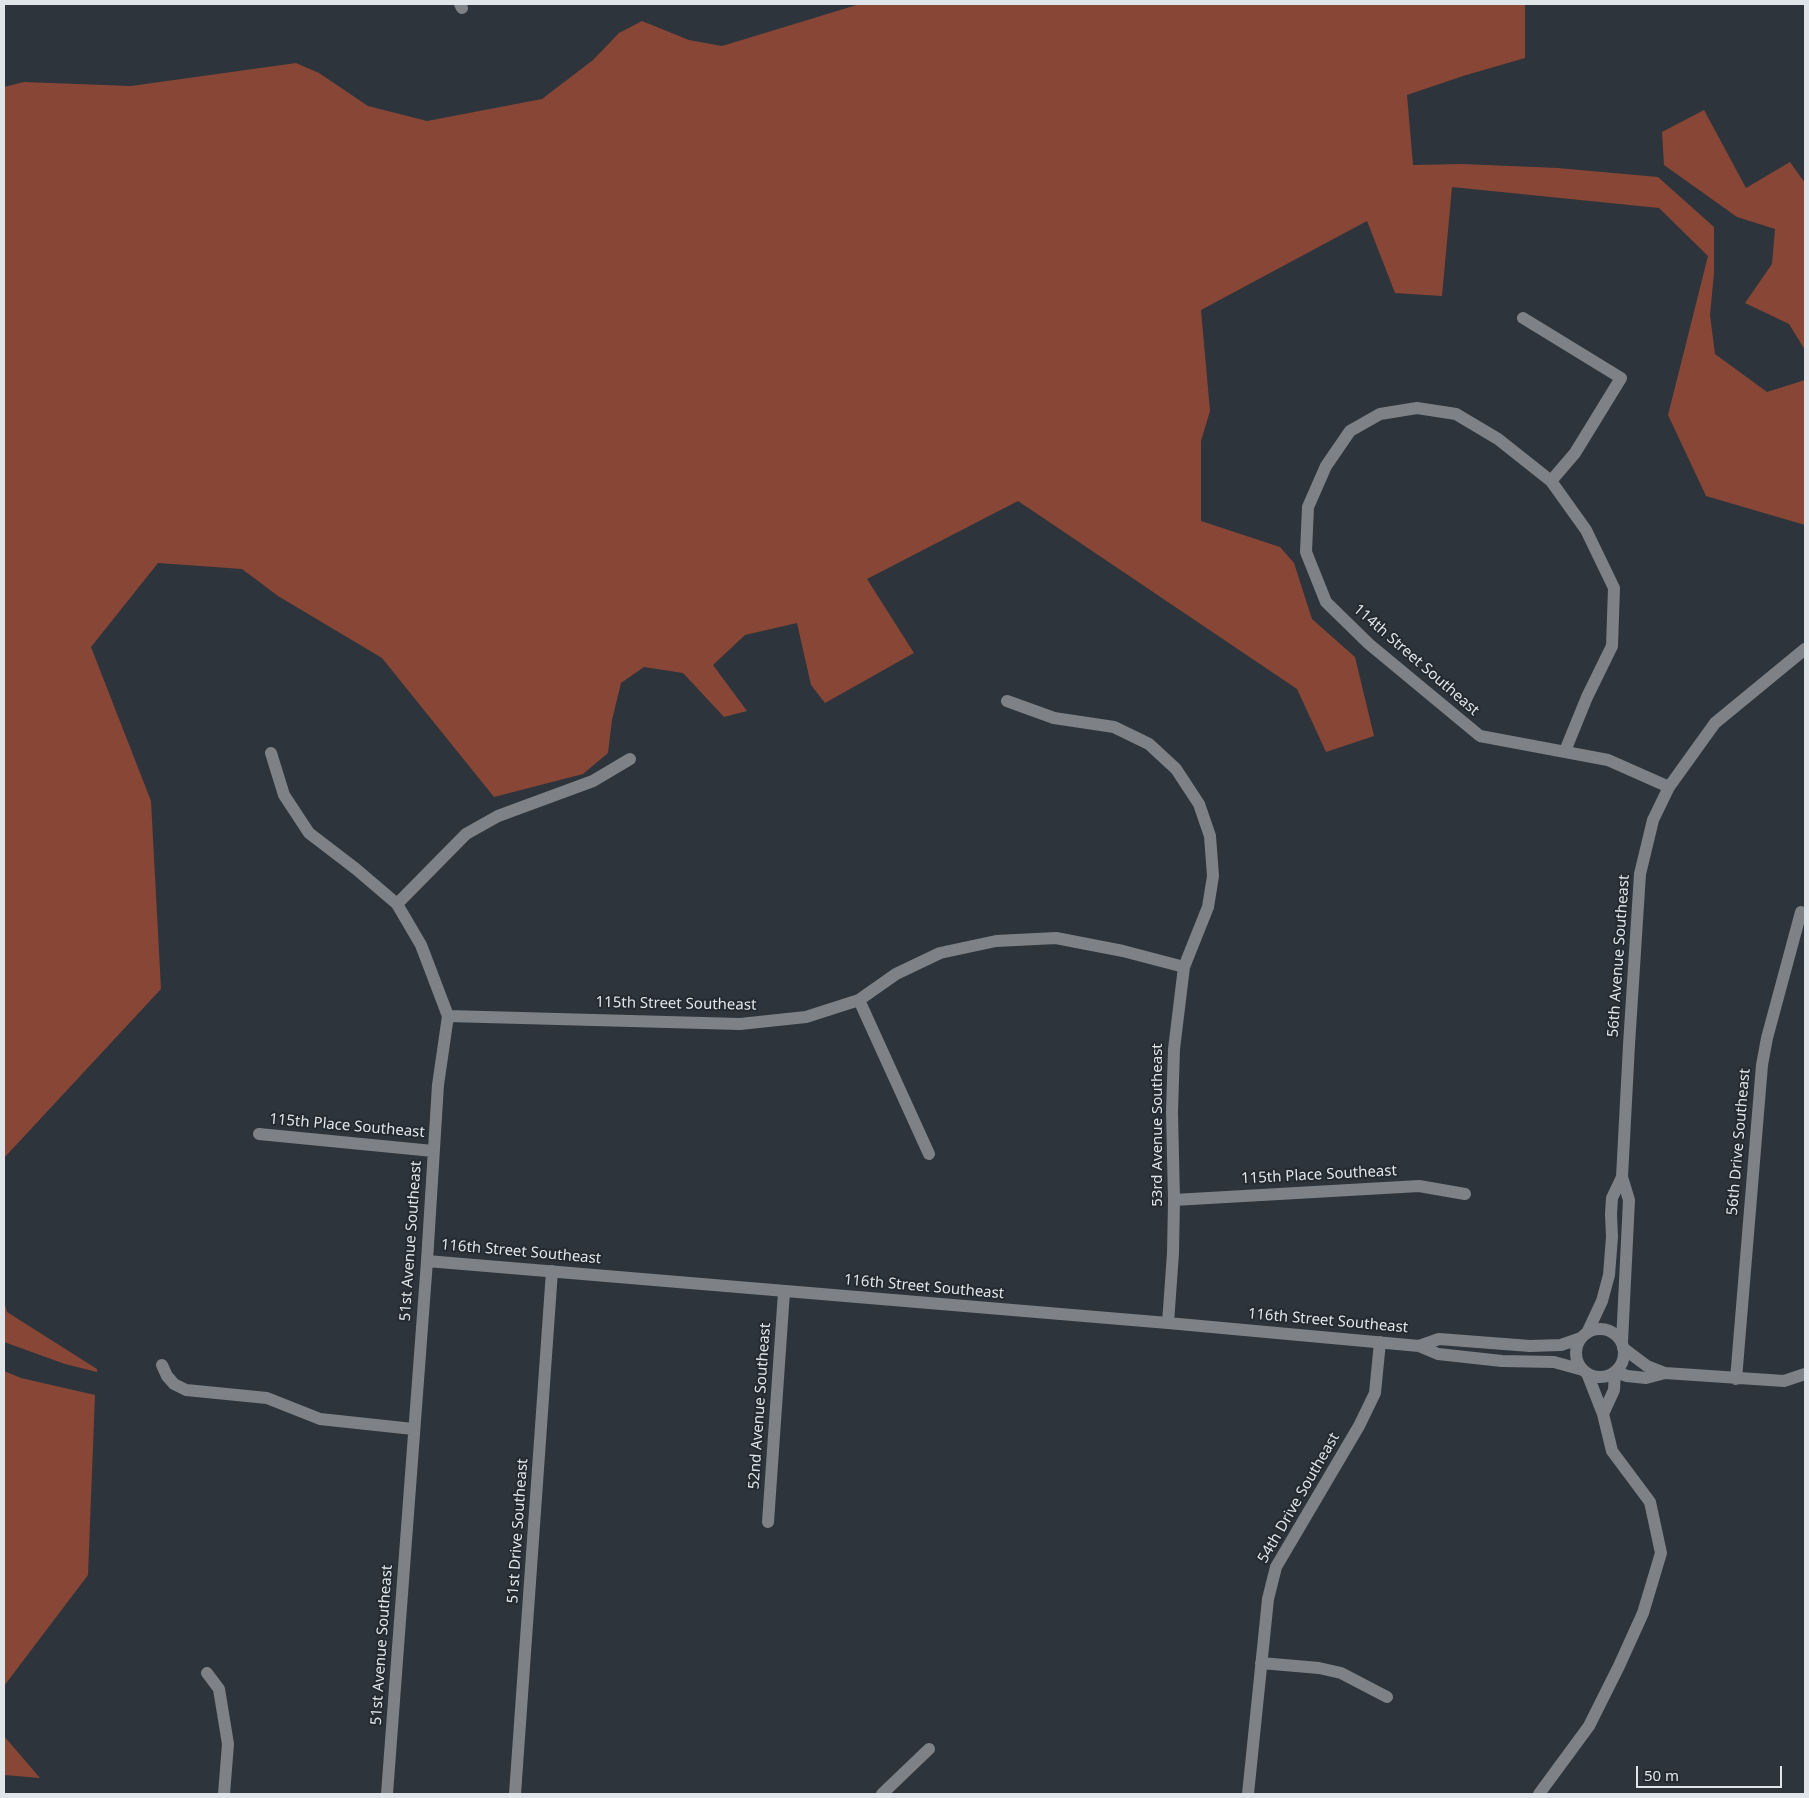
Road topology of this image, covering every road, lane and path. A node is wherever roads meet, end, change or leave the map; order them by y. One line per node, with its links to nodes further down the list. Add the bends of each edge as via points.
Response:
1 (1523, 318): 2 (street, via 1620,378 1575,453)
2 (1551, 481): 5 (street, via 1586,530 1614,588 1612,646); 5 (street, 114th Street Southeast, via 1498,439 1456,414 1417,408 1380,414 1350,431 1326,466 1308,507 1306,552 1326,602 1369,644 1480,736)
3 (1805, 649): 8 (street, 56th Avenue Southeast, via 1715,723)
4 (1007, 700): 11 (street, 53rd Avenue Southeast, via 1054,718 1114,727 1149,744 1176,769 1199,804 1210,836 1214,876 1208,906)
5 (1565, 751): 8 (street, 114th Street Southeast, via 1608,760)
6 (271, 753): 9 (street, 51st Avenue Southeast, via 284,795 309,833)
7 (630, 758): 9 (street, via 593,781 498,816 466,834)
8 (1669, 787): 17 (street, 56th Avenue Southeast, via 1653,820 1640,874)
9 (397, 904): 13 (street, 51st Avenue Southeast, via 421,945)
10 (1800, 912): 33 (street, 56th Drive Southeast, via 1762,1065)
11 (1184, 967): 12 (street, 115th Street Southeast, via 1056,938 996,941 940,953 896,974); 19 (street, 53rd Avenue Southeast, via 1174,1049)
12 (860, 1000): 13 (street, 115th Street Southeast, via 806,1017 740,1024); 16 (street)
13 (448, 1016): 15 (street, 51st Avenue Southeast)
14 (259, 1134): 15 (street, 115th Place Southeast)
15 (433, 1151): 20 (street, 51st Avenue Southeast)
16 (929, 1154)
17 (1622, 1177): 24 (street, 56th Avenue Southeast, via 1612,1198 1609,1275 1602,1301); 26 (street, 56th Avenue Southeast, via 1629,1200)
18 (1465, 1194): 19 (street, 115th Place Southeast, via 1419,1186)
19 (1174, 1200): 23 (street, 53rd Avenue Southeast)
20 (426, 1261): 21 (street, 116th Street Southeast); 35 (street, 51st Avenue Southeast)
21 (552, 1271): 22 (street, 116th Street Southeast); 43 (street, 51st Drive Southeast)
22 (784, 1292): 23 (street, 116th Street Southeast); 36 (street, 52nd Avenue Southeast)
23 (1168, 1323): 25 (street, 116th Street Southeast)
24 (1584, 1336): 26 (street, via 1594,1330 1610,1331); 27 (street, 116th Street Southeast, via 1561,1345 1438,1339); 29 (street, via 1576,1353 1577,1361)
25 (1380, 1342): 27 (street, 116th Street Southeast); 37 (street, 54th Drive Southeast, via 1375,1393 1360,1426 1276,1567 1268,1599)
26 (1623, 1345): 30 (street, via 1624,1358); 31 (street, via 1647,1366)
27 (1419, 1346): 29 (street, 116th Street Southeast, via 1438,1354 1502,1361 1554,1362)
28 (162, 1365): 35 (street, via 174,1384 186,1390 267,1398 332,1422)
29 (1585, 1371): 30 (street, via 1594,1377); 34 (street)
30 (1615, 1372): 31 (street, via 1646,1378); 34 (street, via 1614,1390)
31 (1665, 1373): 33 (street)
32 (1805, 1374): 33 (street, via 1784,1381)
33 (1736, 1379)
34 (1603, 1414): 46 (street, via 1612,1451 1650,1502 1662,1553 1643,1613 1611,1683 1589,1726)
35 (413, 1430): 42 (street, 51st Avenue Southeast)
36 (768, 1522)
37 (1261, 1663): 39 (street, via 1341,1672); 45 (street, 54th Drive Southeast)
38 (208, 1673): 41 (street, via 219,1689 228,1744)
39 (1386, 1697)
40 (929, 1749): 44 (street)
41 (224, 1794)
42 (387, 1794)
43 (515, 1794)
44 (882, 1794)
45 (1248, 1794)
46 (1539, 1794)

